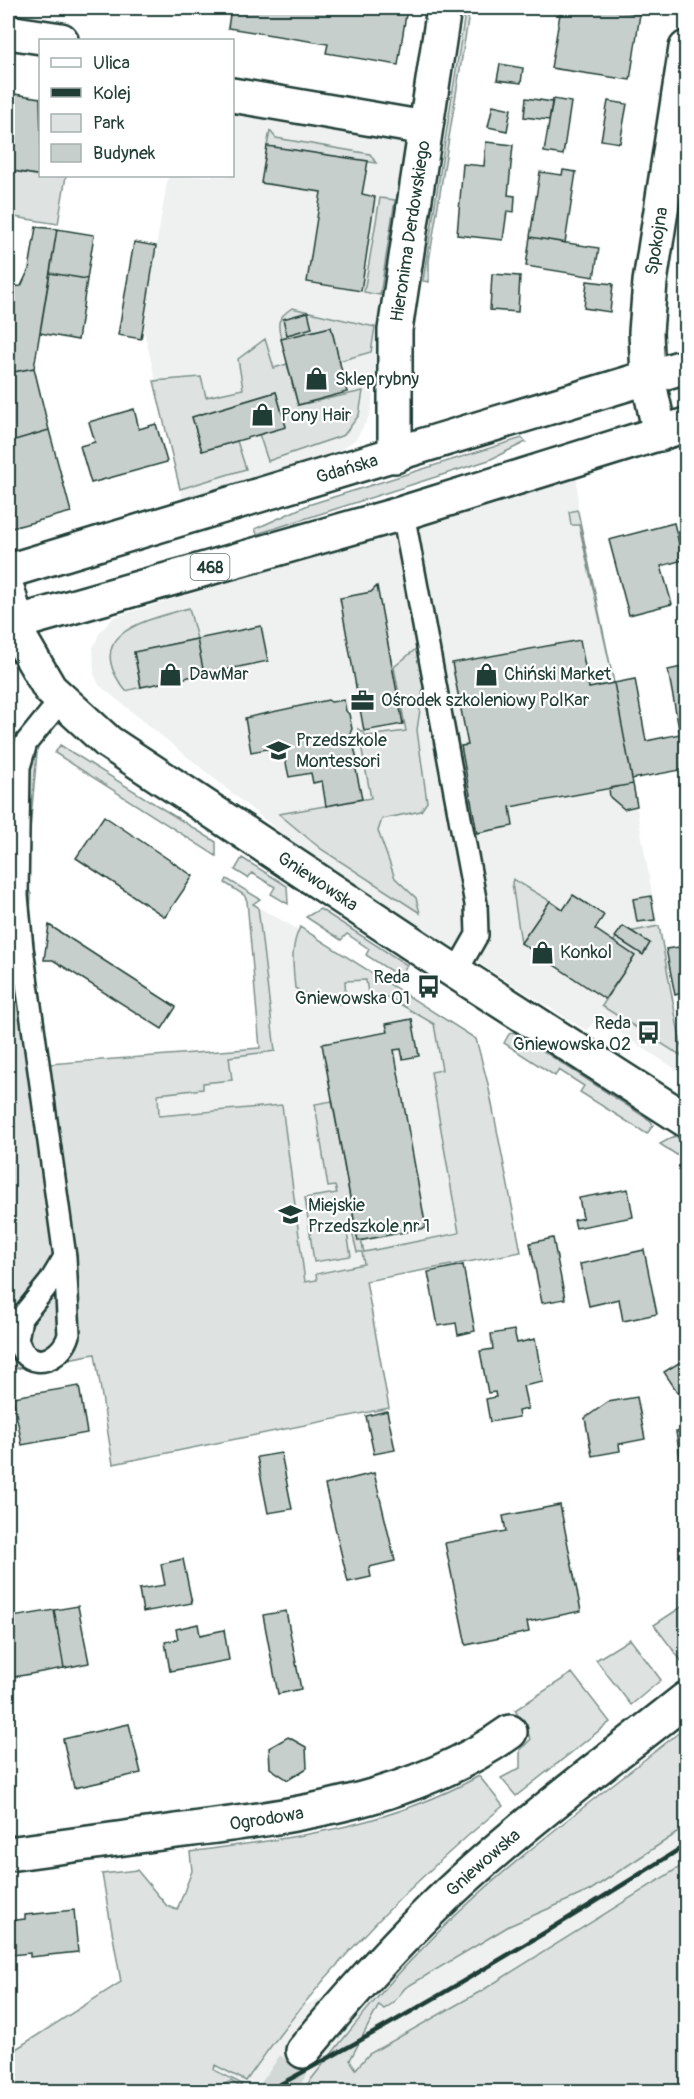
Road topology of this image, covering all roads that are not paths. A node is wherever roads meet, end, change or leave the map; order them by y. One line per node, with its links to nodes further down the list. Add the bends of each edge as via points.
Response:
1 (444, 8): 6 (street, Hieronima Derdowskiego)
2 (8, 32): 3 (street)
3 (54, 39)
4 (687, 48): 8 (street, Spokojna, via 650,282)
5 (234, 95): 6 (street)
6 (425, 128): 10 (street, Hieronima Derdowskiego, via 395,330)
7 (687, 366): 8 (street, Gdańska)
8 (648, 378): 9 (street, Spokojna); 10 (street, Gdańska)
9 (673, 430): 11 (street, 468)
10 (395, 456): 12 (street, Gdańska)
11 (403, 513): 14 (street, 468); 16 (lane, via 476,904 477,935)
12 (8, 571)
13 (8, 591): 14 (street, Gniewowska)
14 (12, 623): 15 (street, Gniewowska, via 50,689)
15 (61, 700): 16 (street, Gniewowska, via 108,742); 18 (lane, via 26,743 19,766 17,896)
16 (456, 972): 17 (street, Gniewowska)
17 (687, 1120)
18 (65, 1257)
19 (687, 1699): 22 (street, Gniewowska, via 482,1862 363,1979)
20 (510, 1732): 21 (street, Ogrodowa, via 416,1784 296,1815)
21 (8, 1854)
22 (303, 2051)

